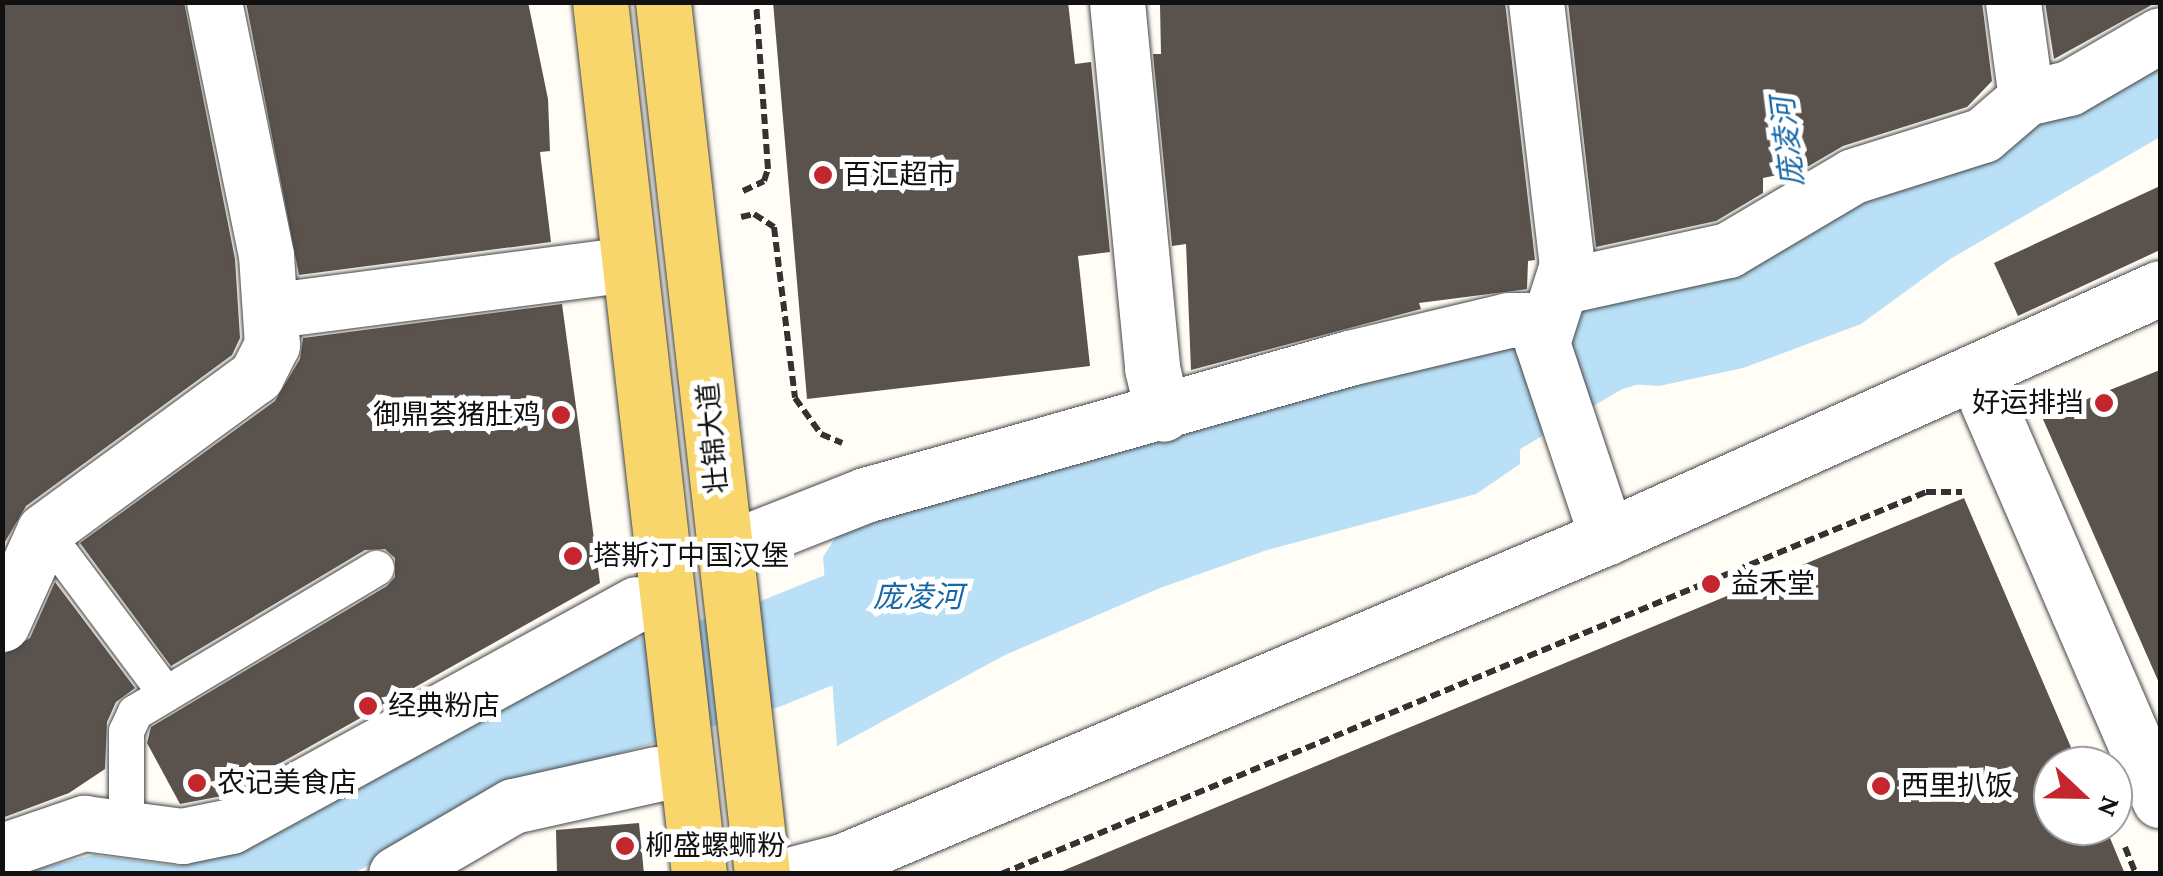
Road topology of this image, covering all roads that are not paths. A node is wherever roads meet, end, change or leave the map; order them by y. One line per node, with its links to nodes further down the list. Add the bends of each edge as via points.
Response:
1 (214, 2): 11 (street)
2 (600, 2): 9 (main road)
3 (663, 2): 18 (main road, 壮锦大道)
4 (1117, 2): 15 (street)
5 (1536, 2): 12 (street)
6 (2013, 2): 8 (street)
7 (2160, 34): 8 (street, via 2069,88)
8 (2026, 98): 12 (street, via 1983,135 1853,176 1728,250)
9 (627, 264): 11 (street); 23 (main road, via 664,558)
10 (2160, 288): 17 (street)
11 (275, 310): 16 (street, via 272,345 256,376)
12 (1551, 316): 15 (street, via 1431,338); 17 (street, via 1567,423)
13 (2160, 328): 14 (street)
14 (1987, 401): 24 (street); 31 (street, via 1613,569)
15 (1162, 414): 18 (street, via 865,496)
16 (44, 530): 21 (street); 22 (lane)
17 (1608, 537): 30 (street, via 842,861)
18 (723, 551): 29 (main road, 壮锦大道)
19 (376, 568): 22 (lane)
20 (636, 604): 25 (street, via 231,826 182,836)
21 (2, 624)
22 (162, 690): 25 (lane, via 128,721 126,804)
23 (671, 768): 27 (street, via 512,806); 28 (main road)
24 (2160, 800)
25 (116, 824): 26 (street, via 84,823)
26 (2, 850)
27 (396, 874)
28 (699, 874)
29 (762, 874)
30 (793, 874)
31 (884, 874)

